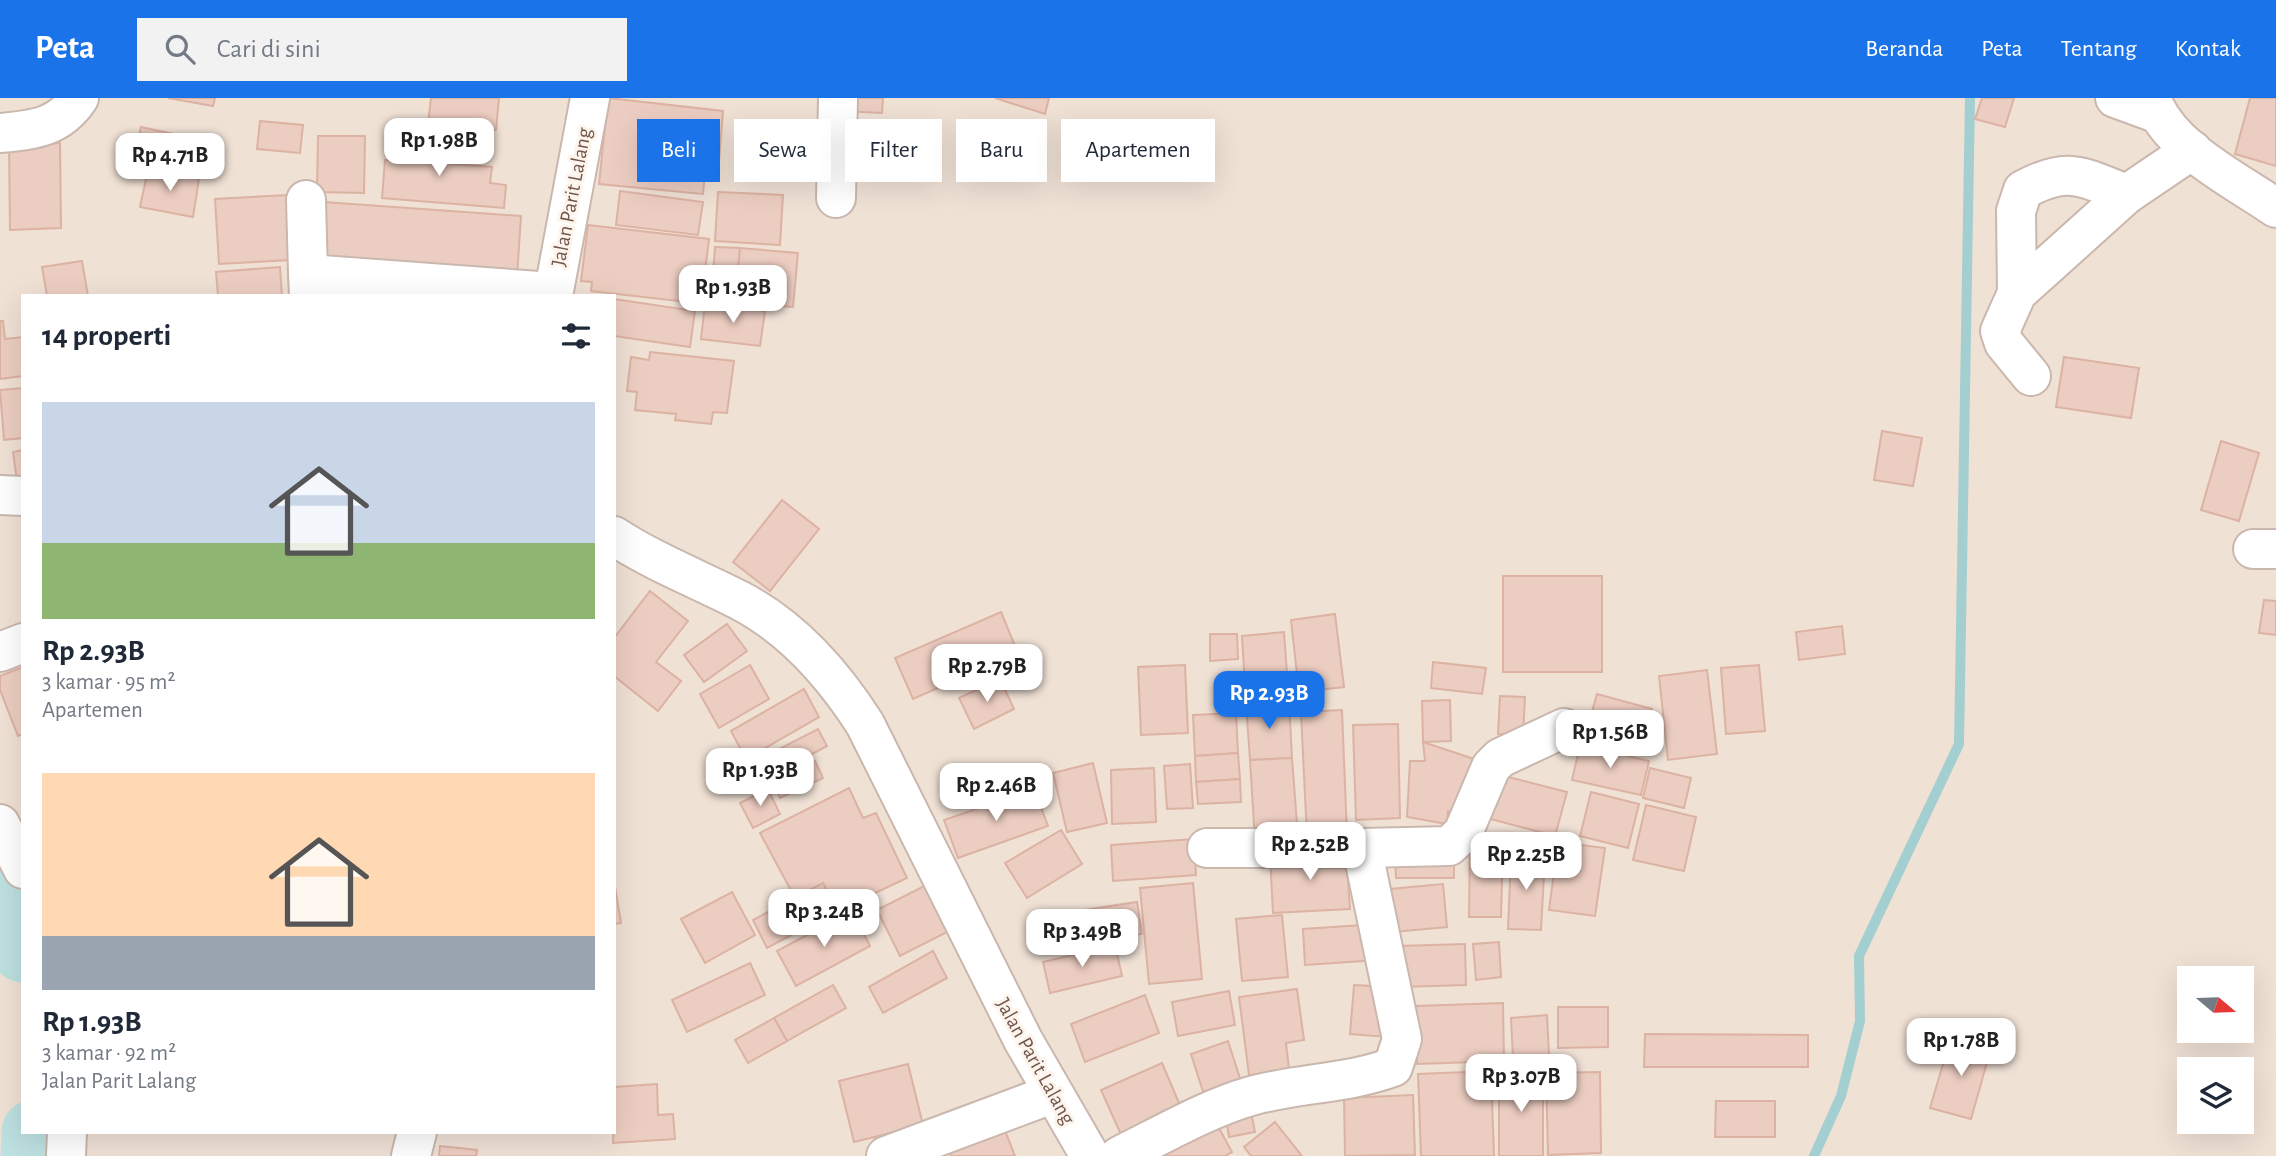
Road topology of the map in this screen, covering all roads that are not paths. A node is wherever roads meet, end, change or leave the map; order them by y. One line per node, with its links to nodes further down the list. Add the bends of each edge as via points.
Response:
1 (79, 98): 6 (street, via 54,123)
2 (590, 98): 14 (street, Jalan Parit Lalang)
3 (838, 98): 9 (street)
4 (2115, 98): 5 (street)
5 (2154, 105): 7 (street)
6 (0, 133)
7 (2192, 150): 8 (street); 11 (street)
8 (2127, 194): 13 (street); 13 (street, via 2062,174 2023,190 2016,211)
9 (836, 198)
10 (306, 200): 12 (street)
11 (2276, 208)
12 (308, 285): 14 (street)
13 (2017, 293): 15 (street, via 2000,331 2004,343)
14 (553, 294)
15 (2031, 376)
16 (0, 495): 17 (street)
17 (21, 496)
18 (616, 537): 26 (street, Jalan Parit Lalang, via 766,616 800,642 847,696)
19 (21, 644): 20 (street)
20 (0, 652)
21 (1564, 728): 24 (street, via 1500,758 1491,767 1463,833 1449,846)
22 (0, 824): 25 (street)
23 (1207, 848): 24 (street)
24 (1362, 848): 33 (street, via 1402,1039 1393,1067 1367,1076 1250,1096)
25 (21, 865)
26 (1052, 1094): 31 (street); 32 (street, Jalan Parit Lalang)
27 (67, 1134): 29 (street)
28 (416, 1134): 30 (street)
29 (66, 1156)
30 (411, 1156)
31 (886, 1156)
32 (1090, 1156)
33 (1119, 1156)

